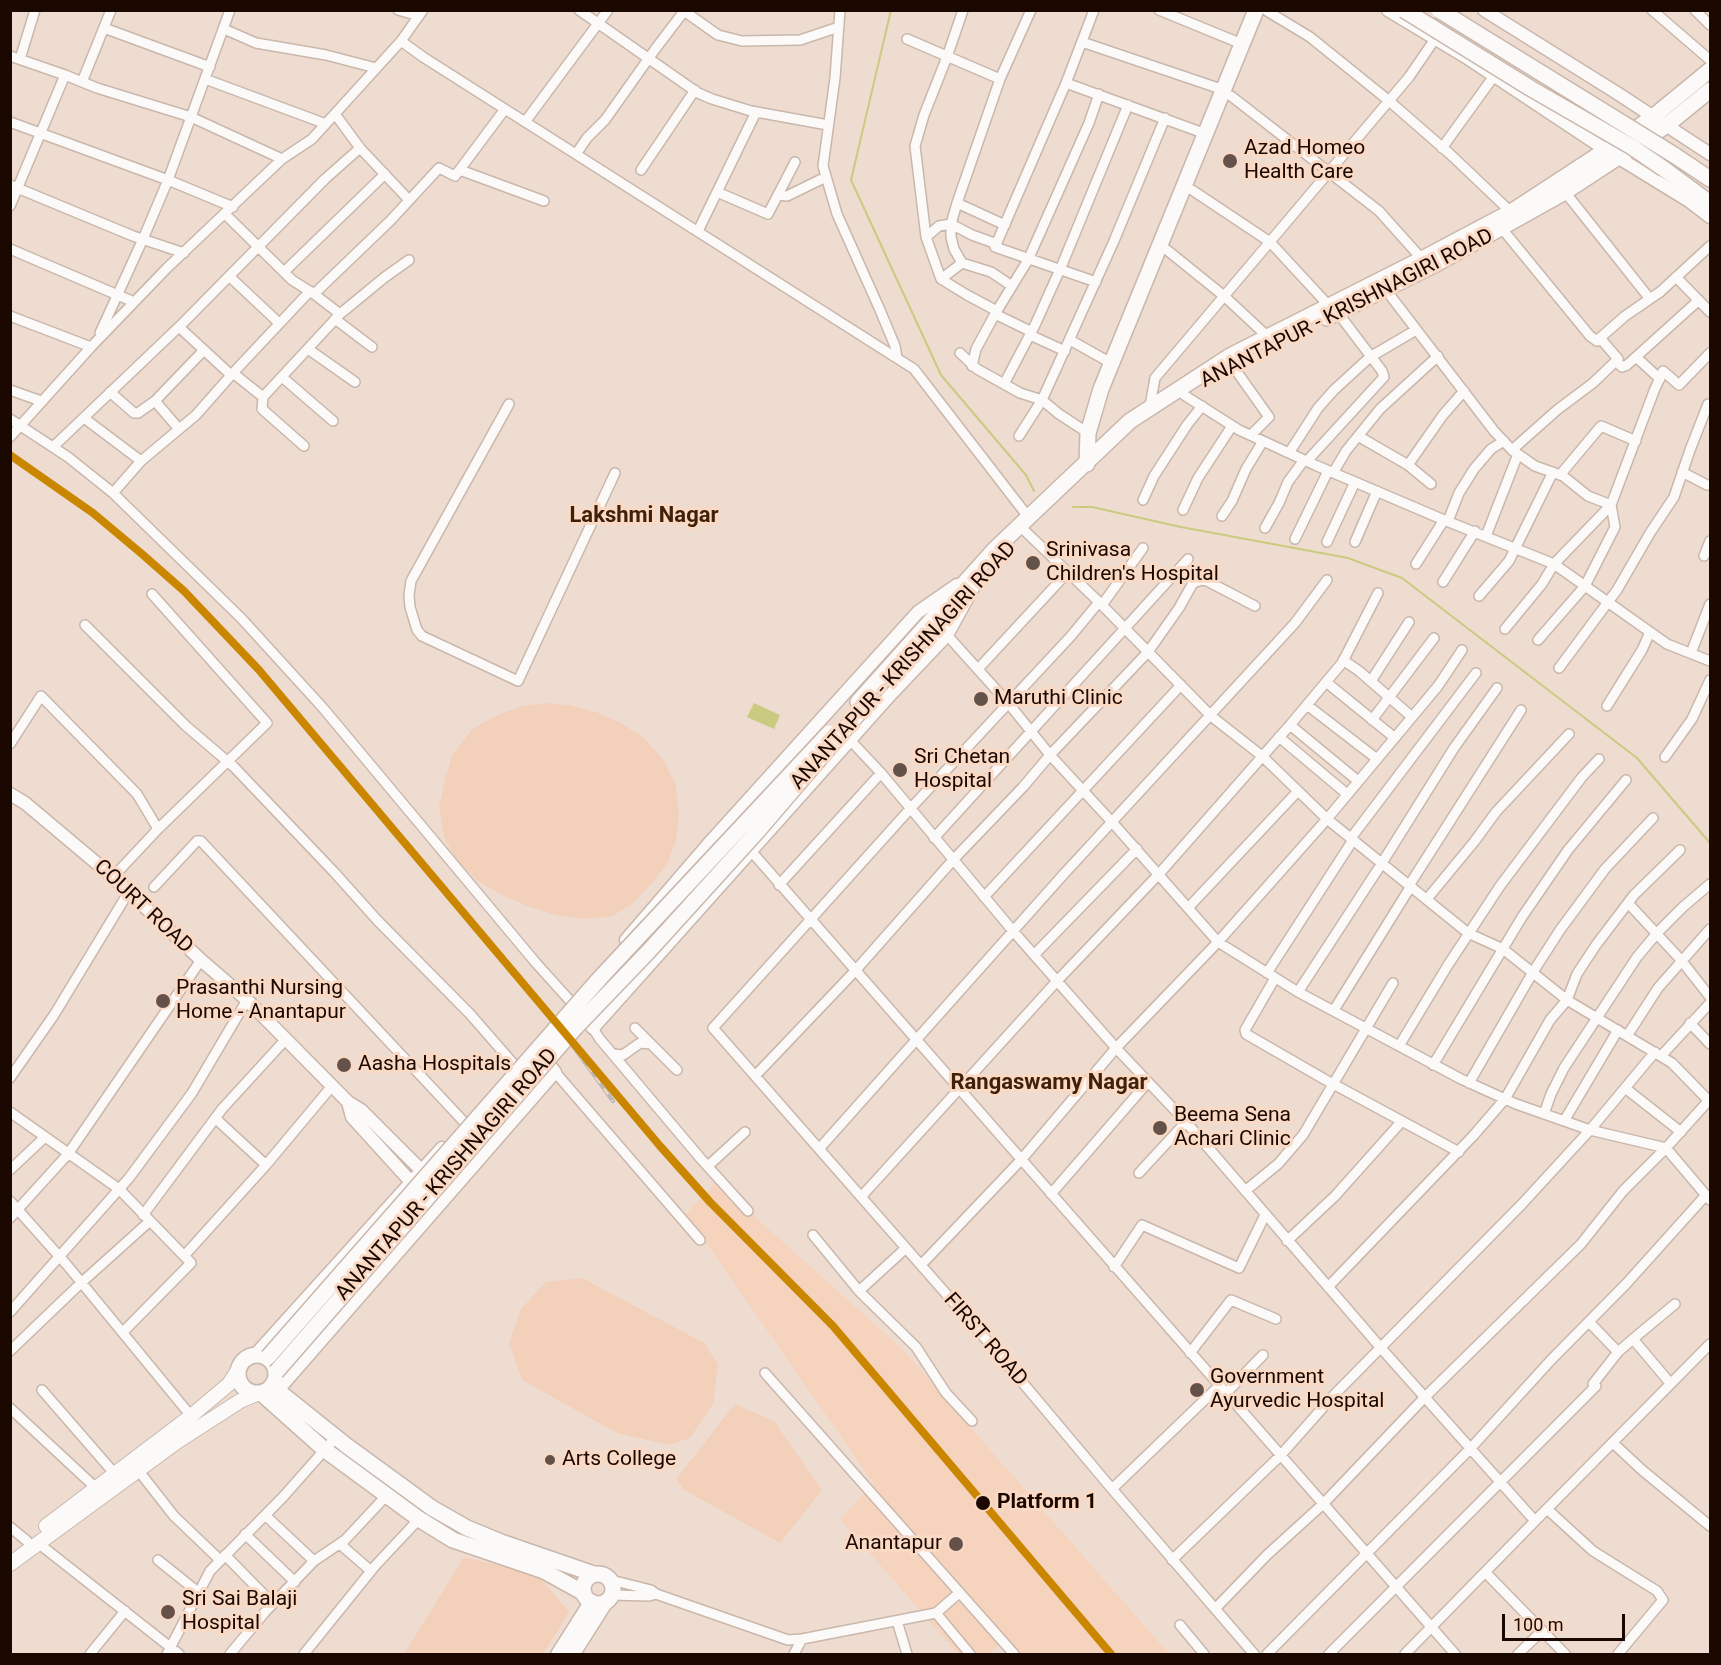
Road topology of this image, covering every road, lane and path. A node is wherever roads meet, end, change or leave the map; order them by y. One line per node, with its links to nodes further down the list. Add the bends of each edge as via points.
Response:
1 (35, 10): 34 (street)
2 (111, 10): 25 (street)
3 (230, 10): 26 (street)
4 (398, 10): 21 (street)
5 (579, 10): 22 (street)
6 (608, 10): 22 (street)
7 (840, 10): 24 (street)
8 (963, 10): 33 (street)
9 (1031, 10): 42 (street)
10 (1094, 10): 30 (street)
11 (1159, 10): 31 (street)
12 (1256, 10): 31 (highway)
13 (1388, 10): 28 (street)
14 (1404, 10): 86 (highway, bridge, via 1632,147)
15 (1439, 10): 76 (highway, bridge)
16 (1484, 10): 54 (street)
17 (1652, 10): 35 (street)
18 (1695, 10): 23 (street)
19 (684, 11): 24 (street, via 718,35 742,41 800,40); 32 (street)
20 (1267, 11): 47 (highway); 49 (street, via 1310,37)
21 (421, 13): 29 (street)
22 (599, 23): 32 (street); 58 (street)
23 (1710, 25)
24 (839, 27): 60 (street)
25 (104, 28): 36 (street); 43 (street)
26 (224, 29): 36 (street); 37 (street, via 256,43)
27 (907, 39): 33 (street)
28 (1435, 39): 40 (street); 49 (street)
29 (402, 41): 37 (street); 51 (street)
30 (1082, 42): 44 (street); 47 (street)
31 (1242, 44): 47 (highway)
32 (649, 57): 45 (street); 66 (street)
33 (947, 57): 42 (street); 95 (street, via 915,146)
34 (15, 58): 39 (street)
35 (1710, 60)
36 (210, 67): 41 (street)
37 (376, 68): 53 (street)
38 (1710, 70): 54 (highway, ANANTAPUR - KRISHNAGIRI ROAD)
39 (65, 75): 43 (street); 62 (street)
40 (1494, 76): 65 (street); 67 (street)
41 (205, 79): 55 (street); 59 (street)
42 (1000, 79): 85 (street)
43 (82, 82): 55 (street)
44 (1066, 82): 48 (street); 92 (street)
45 (695, 90): 52 (street); 72 (street)
46 (1710, 90): 61 (highway, ANANTAPUR - KRISHNAGIRI ROAD)
47 (1227, 93): 63 (highway); 73 (street); 79 (highway)
48 (1099, 94): 50 (street); 105 (street)
49 (1388, 100): 65 (street); 73 (street)
50 (1128, 105): 56 (street); 108 (street)
51 (505, 109): 58 (street); 71 (street)
52 (756, 112): 60 (street); 80 (street)
53 (335, 114): 59 (street); 64 (street)
54 (1653, 116): 61 (street); 67 (highway, ANANTAPUR - KRISHNAGIRI ROAD)
55 (191, 117): 69 (street); 77 (street)
56 (1165, 118): 63 (street); 113 (street)
57 (10, 122): 62 (street)
58 (525, 122): 66 (street)
59 (326, 124): 69 (street, via 312,139)
60 (828, 125): 75 (street, via 823,162)
61 (1667, 125): 67 (highway, ANANTAPUR - KRISHNAGIRI ROAD); 68 (street)
62 (42, 134): 77 (street); 78 (street)
63 (1206, 134): 146 (highway)
64 (360, 148): 74 (street); 99 (street)
65 (1442, 148): 89 (street)
66 (576, 154): 94 (street)
67 (1613, 154): 81 (highway, ANANTAPUR - KRISHNAGIRI ROAD); 89 (highway, ANANTAPUR - KRISHNAGIRI ROAD); 90 (street)
68 (1710, 154)
69 (282, 159): 88 (street)
70 (795, 162): 82 (street)
71 (460, 170): 83 (street, via 455,176 439,168); 84 (street)
72 (641, 170)
73 (1329, 171): 97 (street); 106 (street, via 1379,211)
74 (385, 174): 83 (street); 109 (street)
75 (826, 177): 82 (street, via 787,196); 144 (street, via 837,214 880,309)
76 (1710, 179)
77 (168, 180): 88 (street); 96 (street)
78 (14, 186): 87 (street); 96 (street)
79 (1192, 190): 97 (street); 102 (highway)
80 (717, 192): 82 (street, via 766,214); 94 (street)
81 (1565, 192): 89 (highway, ANANTAPUR - KRISHNAGIRI ROAD); 119 (street)
82 (778, 195)
83 (410, 200): 116 (street)
84 (544, 201)
85 (957, 203): 91 (street); 92 (street)
86 (1710, 203)
87 (10, 206)
88 (229, 211): 99 (street); 103 (street)
89 (1514, 216): 93 (highway, ANANTAPUR - KRISHNAGIRI ROAD)
90 (1710, 217)
91 (951, 224): 95 (street, via 939,226); 98 (street); 107 (street, via 954,249)
92 (1005, 225): 98 (street)
93 (1498, 225): 106 (highway, ANANTAPUR - KRISHNAGIRI ROAD); 115 (highway, ANANTAPUR - KRISHNAGIRI ROAD); 133 (street, via 1590,336)
94 (698, 231): 144 (street)
95 (926, 237): 112 (street)
96 (143, 239): 103 (street); 117 (street)
97 (1270, 242): 118 (street); 122 (street)
98 (997, 244): 105 (street, via 995,247)
99 (259, 246): 109 (street); 110 (street)
100 (1710, 246): 111 (street)
101 (10, 249): 117 (street)
102 (1167, 250): 118 (street); 182 (highway, via 1099,418 1098,432)
103 (184, 253): 121 (street)
104 (409, 260): 126 (street)
105 (1028, 260): 108 (street); 114 (street)
106 (1422, 260): 122 (highway, ANANTAPUR - KRISHNAGIRI ROAD)
107 (962, 263): 112 (street); 114 (street, via 991,272)
108 (1061, 268): 113 (street); 130 (street)
109 (284, 272): 116 (street)
110 (229, 276): 127 (street); 128 (street)
111 (1676, 277): 119 (street); 120 (street)
112 (941, 279): 124 (street)
113 (1096, 282): 132 (street)
114 (1012, 286): 124 (street)
115 (1386, 290): 122 (highway, ANANTAPUR - KRISHNAGIRI ROAD); 129 (street)
116 (312, 292): 126 (street); 127 (street)
117 (117, 295): 121 (street); 134 (street)
118 (1224, 296): 131 (street); 164 (street, via 1155,378)
119 (1650, 299): 133 (street, via 1625,316)
120 (1699, 300): 123 (street); 143 (street)
121 (134, 302): 134 (street)
122 (1334, 311): 131 (highway, ANANTAPUR - KRISHNAGIRI ROAD); 142 (street); 147 (highway, ANANTAPUR - KRISHNAGIRI ROAD)
123 (1710, 312)
124 (996, 313): 130 (street); 148 (street, via 976,349)
125 (10, 316): 134 (street)
126 (338, 316): 135 (street); 136 (street)
127 (279, 323): 149 (street)
128 (179, 327): 137 (street); 156 (street)
129 (1416, 330): 141 (street); 142 (street)
130 (1031, 333): 138 (street); 153 (street)
131 (1267, 336): 164 (highway, ANANTAPUR - KRISHNAGIRI ROAD)
132 (1070, 340): 138 (street); 146 (street)
133 (1602, 340): 145 (street)
134 (93, 344): 160 (street)
135 (372, 347)
136 (308, 349): 150 (street); 152 (street)
137 (204, 350): 149 (street); 161 (street)
138 (1065, 351): 159 (street)
139 (960, 353): 148 (street)
140 (1710, 353): 151 (street, via 1679,385 1664,371)
141 (1438, 356): 155 (street); 175 (street, via 1385,403)
142 (1370, 357): 184 (street, via 1327,397); 186 (street, via 1383,378)
143 (1636, 357): 145 (street, via 1624,367); 151 (street)
144 (897, 358): 203 (street, via 914,369)
145 (1616, 361): 183 (street, via 1557,410)
146 (1111, 363): 172 (highway)
147 (1232, 365): 157 (highway, ANANTAPUR - KRISHNAGIRI ROAD); 173 (street, via 1269,417)
148 (972, 366): 153 (street)
149 (232, 374): 158 (street); 171 (street)
150 (282, 377): 158 (street); 168 (street)
151 (1660, 378): 179 (street)
152 (355, 382)
153 (1004, 384): 159 (street)
154 (10, 390): 160 (street)
155 (1464, 391): 178 (street); 187 (street)
156 (110, 392): 161 (street, via 136,414); 166 (street)
157 (1184, 395): 165 (street); 182 (highway, ANANTAPUR - KRISHNAGIRI ROAD)
158 (262, 397): 180 (street, via 262,410)
159 (1042, 400): 172 (street); 174 (street)
160 (40, 401): 169 (street)
161 (155, 401): 171 (street)
162 (509, 404): 191 (street, via 411,581 410,607 422,636 518,681)
163 (1710, 405): 190 (street)
164 (1150, 406): 182 (highway, ANANTAPUR - KRISHNAGIRI ROAD)
165 (1202, 406): 170 (street); 198 (street, via 1154,476)
166 (84, 418): 181 (street); 185 (street)
167 (10, 419): 169 (street)
168 (333, 421)
169 (21, 424): 176 (street); 181 (street)
170 (1232, 426): 173 (street); 200 (street, via 1198,478)
171 (179, 429): 185 (street)
172 (1088, 433): 188 (highway)
173 (1251, 435): 177 (street)
174 (1019, 436)
175 (1358, 436): 187 (street); 189 (street)
176 (10, 437)
177 (1263, 441): 184 (street); 201 (street)
178 (1504, 441): 183 (street); 202 (street, via 1491,449 1474,469)
179 (1636, 441): 192 (street, via 1601,426); 199 (street)
180 (304, 446)
181 (53, 447): 197 (street)
182 (1106, 448): 188 (highway, ANANTAPUR - KRISHNAGIRI ROAD)
183 (1515, 452): 192 (street); 206 (street)
184 (1289, 453): 186 (street)
185 (141, 461): 197 (street)
186 (1305, 461): 189 (street); 204 (street, via 1288,482)
187 (1408, 465): 194 (street)
188 (1087, 466): 203 (highway, ANANTAPUR - KRISHNAGIRI ROAD)
189 (1331, 472): 193 (street); 207 (street)
190 (1682, 472): 195 (street); 225 (street, via 1674,497)
191 (615, 473)
192 (1557, 474): 199 (street, via 1588,496); 212 (street)
193 (1355, 482): 196 (street); 209 (street)
194 (1431, 484)
195 (1710, 485)
196 (1377, 491): 202 (street); 210 (street)
197 (113, 493): 321 (street, via 242,619 323,708)
198 (1143, 500)
199 (1611, 505): 216 (street); 221 (street, via 1615,527)
200 (1183, 510)
201 (1222, 516)
202 (1446, 521): 205 (street); 215 (street)
203 (1027, 525): 217 (street); 219 (highway, ANANTAPUR - KRISHNAGIRI ROAD, via 995,549)
204 (1265, 528)
205 (1474, 531): 206 (street); 220 (street)
206 (1486, 536): 212 (street)
207 (1295, 539)
208 (1710, 541): 213 (street)
209 (1326, 542)
210 (1355, 542)
211 (1143, 548): 226 (street)
212 (1515, 548): 216 (street); 224 (street)
213 (1704, 556)
214 (1188, 559): 231 (street)
215 (1416, 564)
216 (1554, 564): 221 (street); 232 (street)
217 (1068, 572): 226 (street); 243 (street)
218 (1327, 580): 256 (street, via 1295,623)
219 (971, 582): 234 (street); 252 (highway, ANANTAPUR - KRISHNAGIRI ROAD); 321 (street, via 918,612 712,840)
220 (1443, 582)
221 (1584, 586): 225 (street); 236 (street)
222 (1378, 593): 240 (street)
223 (152, 594): 271 (street, via 266,721)
224 (1479, 596)
225 (1608, 602): 233 (street); 242 (street)
226 (1101, 604): 231 (street); 251 (street)
227 (1710, 604): 239 (street)
228 (1255, 606): 238 (street, via 1207,581 1193,583)
229 (1409, 622): 246 (street)
230 (85, 625): 271 (street)
231 (1126, 629): 238 (street); 260 (street)
232 (1505, 629)
233 (1650, 632): 239 (street); 254 (street)
234 (947, 635): 243 (street); 264 (street)
235 (1434, 638): 250 (street)
236 (1538, 640)
237 (1462, 650): 257 (street)
238 (1148, 652): 248 (street); 266 (street)
239 (1691, 653): 241 (street)
240 (1343, 660): 246 (street); 247 (street)
241 (1710, 661)
242 (1559, 668)
243 (978, 669): 251 (street)
244 (1476, 673): 285 (street)
245 (1710, 680): 268 (street, via 1692,719)
246 (1371, 681): 250 (street)
247 (1326, 682): 253 (street); 258 (street)
248 (1181, 685): 256 (street); 275 (street)
249 (1497, 688): 290 (street)
250 (1390, 697): 257 (street); 258 (street)
251 (1009, 704): 260 (street); 279 (street)
252 (861, 705): 410 (highway, ANANTAPUR - KRISHNAGIRI ROAD, bridge, via 601,977); 414 (highway, ANANTAPUR - KRISHNAGIRI ROAD, bridge, via 756,834 575,1028)
253 (1307, 705): 259 (street); 269 (street)
254 (1607, 706)
255 (1521, 710): 295 (street)
256 (1211, 716): 267 (street); 282 (street)
257 (1412, 717): 263 (street)
258 (1372, 720): 263 (street)
259 (1290, 725): 262 (street); 274 (street)
260 (1030, 731): 266 (street); 284 (street)
261 (1569, 734): 299 (street, via 1496,812)
262 (1279, 737): 267 (street); 278 (street)
263 (1395, 738): 269 (street)
264 (850, 740): 272 (street); 288 (street)
265 (10, 744): 283 (street, via 41,696 137,794)
266 (1050, 755): 275 (street); 289 (street)
267 (1262, 756): 276 (street); 291 (street)
268 (1665, 757)
269 (1377, 759): 274 (street)
270 (1599, 759): 305 (street)
271 (227, 763): 283 (street); 340 (street, via 470,1014)
272 (881, 773): 279 (street); 294 (street)
273 (1626, 780): 308 (street, via 1568,850)
274 (1358, 781): 278 (street)
275 (1082, 790): 282 (street); 298 (street)
276 (1298, 791): 281 (street); 301 (street)
277 (10, 794): 292 (street, COURT ROAD)
278 (1347, 794): 281 (street)
279 (910, 808): 284 (street); 302 (street)
280 (1653, 818): 313 (street, via 1582,898)
281 (1327, 819): 285 (street); 307 (street)
282 (1112, 822): 286 (street); 304 (street)
283 (158, 829): 292 (street)
284 (934, 838): 289 (street)
285 (1352, 839): 290 (street); 314 (street)
286 (1137, 849): 291 (street); 309 (street)
287 (1680, 850): 300 (street)
288 (751, 851): 294 (street); 326 (street)
289 (953, 860): 298 (street); 312 (street)
290 (1382, 863): 295 (street); 317 (street)
291 (1159, 873): 301 (street); 315 (street)
292 (113, 877): 297 (street, COURT ROAD)
293 (1710, 884): 306 (street)
294 (780, 885): 302 (street)
295 (1410, 885): 299 (street); 323 (street)
296 (154, 887): 360 (street, via 201,841)
297 (129, 893): 310 (street, COURT ROAD); 344 (street)
298 (984, 897): 304 (street)
299 (1427, 899): 305 (street)
300 (1628, 903): 306 (street); 320 (street, via 1577,974)
301 (1188, 908): 307 (street)
302 (810, 919): 312 (street); 343 (street, FIRST ROAD, via 713,1028)
303 (1710, 929): 311 (street)
304 (1013, 931): 309 (street); 332 (street)
305 (1468, 933): 308 (street); 335 (street)
306 (1657, 933): 311 (street); 324 (street)
307 (1218, 942): 314 (street); 336 (street)
308 (1503, 949): 313 (street); 339 (street)
309 (1034, 956): 315 (street)
310 (201, 960): 319 (street, COURT ROAD); 368 (street)
311 (1681, 960): 318 (street); 330 (street)
312 (855, 971): 332 (street); 343 (street)
313 (1533, 972): 320 (street); 346 (street)
314 (1271, 975): 317 (street); 347 (street, via 1245,1032)
315 (1057, 981): 336 (street); 350 (street)
316 (1393, 983): 328 (street)
317 (1298, 992): 323 (street)
318 (1710, 998)
319 (247, 1000): 331 (street, COURT ROAD); 376 (street, via 192,1093)
320 (1567, 1000): 324 (street); 351 (street, via 1550,1020)
321 (572, 1003): 326 (street)
322 (1710, 1003): 325 (street)
323 (1334, 1010): 328 (street)
324 (1596, 1017): 329 (street); 355 (street, via 1564,1068)
325 (1690, 1023): 334 (street); 338 (street)
326 (593, 1028): 337 (street)
327 (635, 1028): 333 (street)
328 (1366, 1029): 335 (street); 347 (street)
329 (1618, 1030): 330 (street); 358 (street)
330 (1627, 1036): 338 (street)
331 (285, 1039): 348 (street, COURT ROAD); 356 (street)
332 (915, 1039): 350 (street); 366 (street)
333 (651, 1044): 337 (street, via 640,1043 623,1055); 341 (street)
334 (1710, 1044)
335 (1399, 1046): 339 (street)
336 (1116, 1048): 345 (street); 369 (street)
337 (613, 1054): 371 (street)
338 (1658, 1054): 349 (street); 352 (street)
339 (1433, 1065): 346 (street)
340 (517, 1068): 342 (street, via 536,1050); 360 (street)
341 (677, 1070)
342 (555, 1071): 388 (street); 414 (street)
343 (755, 1077): 366 (street, FIRST ROAD)
344 (10, 1078)
345 (1148, 1082): 359 (street); 378 (street)
346 (1469, 1083): 351 (street)
347 (1333, 1084): 357 (street); 377 (street, via 1294,1146)
348 (332, 1086): 353 (street, COURT ROAD); 370 (street)
349 (1625, 1088): 361 (street); 363 (street)
350 (960, 1090): 369 (street); 379 (street)
351 (1505, 1099): 355 (street); 367 (street)
352 (1710, 1100): 363 (street)
353 (348, 1102): 373 (street, COURT ROAD, via 361,1110); 375 (street, COURT ROAD, via 352,1117)
354 (10, 1112): 364 (street)
355 (1544, 1114): 358 (street)
356 (215, 1118): 370 (street); 386 (street)
357 (1402, 1121): 367 (street); 389 (street, via 1335,1197)
358 (1564, 1121): 361 (street)
359 (1186, 1122): 374 (street); 377 (street)
360 (465, 1124): 373 (street)
361 (1590, 1130): 365 (street); 405 (street)
362 (745, 1132): 371 (street)
363 (1681, 1132): 365 (street)
364 (45, 1137): 368 (street); 372 (street)
365 (1666, 1148): 380 (street); 417 (street, via 1623,1191 1581,1244)
366 (819, 1149): 379 (street, FIRST ROAD)
367 (1459, 1152): 396 (street)
368 (68, 1154): 376 (street); 382 (street)
369 (1021, 1160): 378 (street); 393 (street)
370 (267, 1165): 391 (street)
371 (708, 1166): 383 (street)
372 (10, 1170)
373 (421, 1170): 375 (street)
374 (1139, 1173)
375 (411, 1182): 410 (street)
376 (119, 1189): 386 (street); 392 (street)
377 (1245, 1191): 384 (street)
378 (1051, 1194): 394 (street)
379 (861, 1197): 390 (street, FIRST ROAD)
380 (1708, 1197): 401 (street)
381 (10, 1201): 382 (street)
382 (18, 1210): 385 (street); 392 (street)
383 (748, 1211)
384 (1265, 1215): 389 (street); 394 (street, via 1239,1268 1142,1225)
385 (10, 1218)
386 (147, 1218): 391 (street); 395 (street)
387 (813, 1235): 397 (street)
388 (699, 1240)
389 (1287, 1241): 396 (street)
390 (906, 1248): 393 (street, FIRST ROAD); 397 (street)
391 (184, 1256): 402 (street, via 190,1263)
392 (59, 1257): 395 (street); 399 (street)
393 (921, 1265): 430 (street, FIRST ROAD)
394 (1114, 1267): 408 (street)
395 (81, 1282): 402 (street); 406 (street)
396 (1328, 1287): 405 (street)
397 (859, 1291): 420 (street, via 916,1347 940,1385)
398 (1676, 1304): 403 (street)
399 (10, 1312)
400 (1276, 1319): 408 (street, via 1231,1300)
401 (1590, 1322): 407 (street); 423 (street)
402 (123, 1332): 419 (street)
403 (1633, 1339): 407 (street); 413 (street)
404 (1709, 1347): 413 (street)
405 (1381, 1348): 417 (street); 425 (street)
406 (10, 1351)
407 (1618, 1352): 428 (street, via 1594,1385)
408 (1190, 1353): 416 (street)
409 (1263, 1355): 416 (street)
410 (262, 1356): 411 (highway, ANANTAPUR - KRISHNAGIRI ROAD, via 245,1359); 414 (highway, via 272,1361)
411 (238, 1370): 414 (highway, via 247,1390); 419 (main road, ANANTAPUR - KRISHNAGIRI ROAD, via 229,1384)
412 (765, 1373): 455 (street)
413 (1670, 1383): 422 (street)
414 (269, 1387): 421 (highway); 424 (highway); 426 (main road, ANANTAPUR - KRISHNAGIRI ROAD, via 240,1401)
415 (42, 1390): 427 (street)
416 (1222, 1390): 425 (street); 430 (street)
417 (1425, 1397): 423 (street); 432 (street)
418 (10, 1408): 429 (street)
419 (191, 1416): 427 (main road, ANANTAPUR - KRISHNAGIRI ROAD)
420 (972, 1421)
421 (336, 1437): 424 (street); 451 (highway, via 432,1508 467,1528)
422 (1613, 1443): 433 (street); 437 (street)
423 (1470, 1449): 428 (street); 443 (street)
424 (325, 1450): 431 (highway); 434 (street)
425 (1280, 1455): 432 (street); 446 (street)
426 (138, 1470): 440 (main road, ANANTAPUR - KRISHNAGIRI ROAD); 444 (street, via 174,1516)
427 (114, 1473): 429 (main road, ANANTAPUR - KRISHNAGIRI ROAD)
428 (1500, 1484): 436 (street); 453 (street)
429 (96, 1488): 440 (main road, ANANTAPUR - KRISHNAGIRI ROAD)
430 (1112, 1489): 446 (street, FIRST ROAD)
431 (387, 1495): 435 (highway); 441 (street)
432 (1323, 1504): 443 (street); 459 (street)
433 (1547, 1509): 436 (street); 486 (street, via 1593,1551 1657,1591 1662,1600)
434 (265, 1515): 439 (street); 447 (street)
435 (420, 1519): 449 (street); 457 (highway, via 453,1539)
436 (1535, 1521): 450 (street)
437 (1710, 1526)
438 (10, 1527): 440 (street)
439 (245, 1534): 444 (street); 452 (street)
440 (33, 1542): 442 (main road, ANANTAPUR - KRISHNAGIRI ROAD); 448 (main road, ANANTAPUR - KRISHNAGIRI ROAD); 460 (street)
441 (340, 1544): 447 (street); 449 (street)
442 (10, 1553)
443 (1367, 1556): 453 (street); 480 (street)
444 (222, 1557): 454 (street); 458 (street)
445 (158, 1560): 454 (street)
446 (1172, 1560): 459 (street, FIRST ROAD)
447 (314, 1562): 452 (street)
448 (10, 1564)
449 (371, 1571): 471 (street)
450 (1485, 1572): 464 (street); 465 (street)
451 (594, 1574): 457 (highway, via 604,1574); 457 (highway, via 584,1583)
452 (295, 1582): 458 (street)
453 (1397, 1589): 464 (street); 481 (street)
454 (199, 1593): 467 (street)
455 (959, 1593): 461 (street); 477 (street)
456 (656, 1594): 457 (street); 457 (street, via 651,1590); 466 (street, via 788,1640)
457 (601, 1595): 472 (highway); 473 (highway)
458 (273, 1604): 470 (street)
459 (1215, 1609): 479 (street, FIRST ROAD)
460 (125, 1611): 467 (street); 468 (street)
461 (936, 1612): 462 (street); 476 (street)
462 (897, 1620): 466 (street); 475 (street)
463 (1180, 1625): 478 (street)
464 (1431, 1628): 482 (street); 483 (street)
465 (1541, 1632): 484 (street); 485 (street)
466 (802, 1639): 474 (street)
467 (169, 1651): 469 (street)
468 (90, 1654)
469 (179, 1654)
470 (230, 1654)
471 (304, 1654)
472 (559, 1654)
473 (572, 1654)
474 (794, 1654)
475 (907, 1654)
476 (970, 1654)
477 (1014, 1654)
478 (1204, 1654)
479 (1254, 1654)
480 (1267, 1654)
481 (1329, 1654)
482 (1405, 1654)
483 (1455, 1654)
484 (1518, 1654)
485 (1565, 1654)
486 (1618, 1654)

